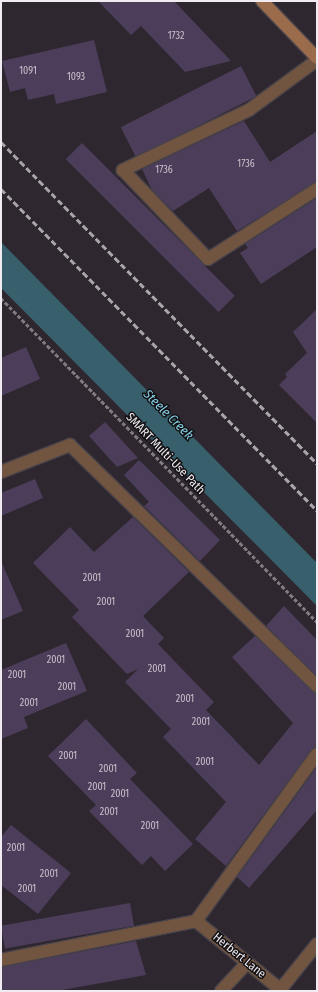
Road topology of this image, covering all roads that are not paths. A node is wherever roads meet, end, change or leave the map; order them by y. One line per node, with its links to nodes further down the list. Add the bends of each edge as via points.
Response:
1 (262, 1): 2 (main road)
2 (317, 59): 3 (street, via 249,110 123,170 208,259)
3 (317, 189)
4 (1, 472): 5 (street, via 70,445)
5 (317, 686)
6 (317, 754): 7 (street)
7 (196, 921): 9 (street); 10 (street, Herbert Lane)
8 (317, 944): 11 (street)
9 (1, 960)
10 (248, 963): 11 (street, Herbert Lane); 12 (street)
11 (281, 990)
12 (222, 991)

